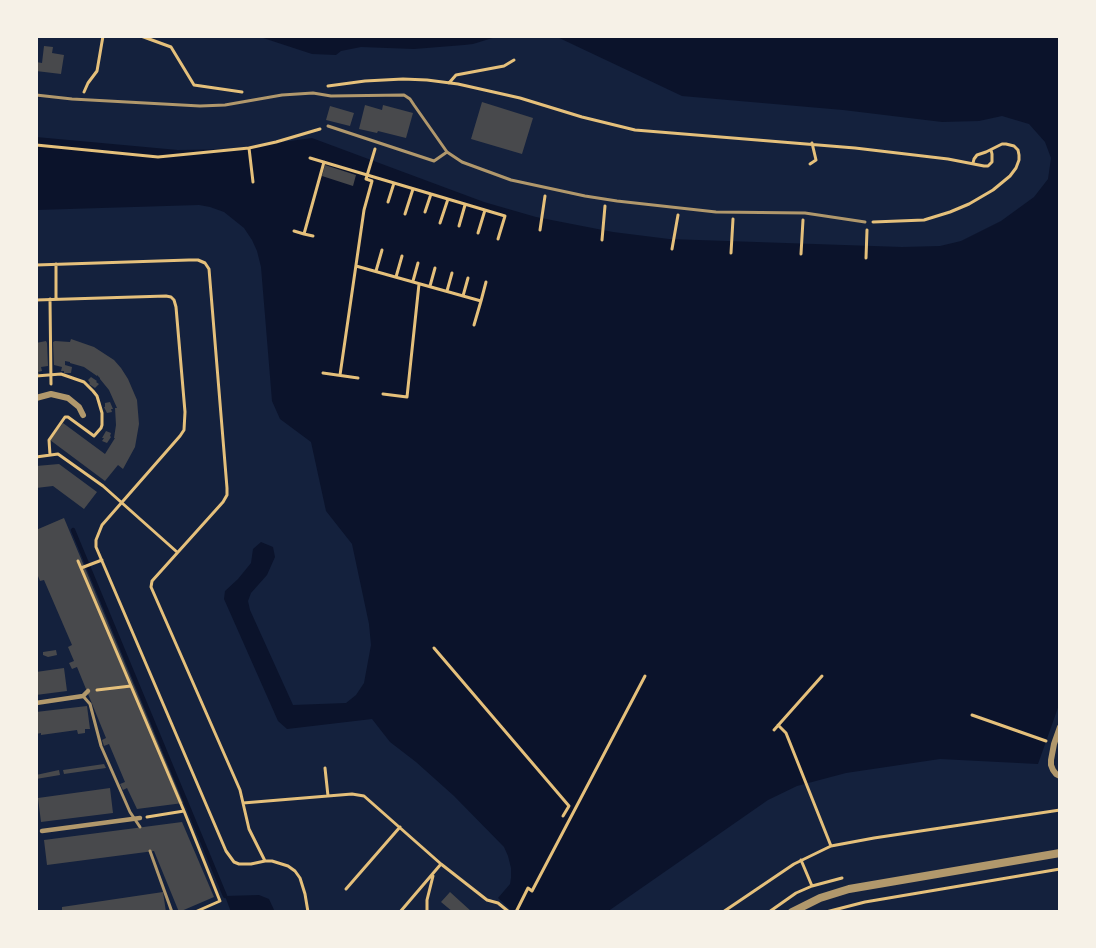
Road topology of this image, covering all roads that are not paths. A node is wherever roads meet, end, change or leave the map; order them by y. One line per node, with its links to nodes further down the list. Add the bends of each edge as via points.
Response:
1 (36, 95): 3 (lane, via 200,106 313,93 404,95)
2 (328, 126): 3 (lane, via 435,161)
3 (447, 152): 4 (lane, via 462,162 512,180 585,196 707,211 805,213)
4 (866, 222)
5 (36, 398): 6 (street, via 51,394 68,398)
6 (82, 415)
7 (88, 691): 8 (street)
8 (83, 696): 9 (street); 12 (lane, via 90,704 101,746 130,812)
9 (36, 703)
10 (1060, 727): 11 (street, via 1051,765)
11 (1060, 776)
12 (137, 818): 13 (lane); 15 (street)
13 (140, 827)
14 (36, 830): 15 (lane)
15 (42, 831)
16 (150, 851): 18 (lane)
17 (1060, 853): 19 (street, via 849,889)
18 (171, 912)
19 (792, 912)

